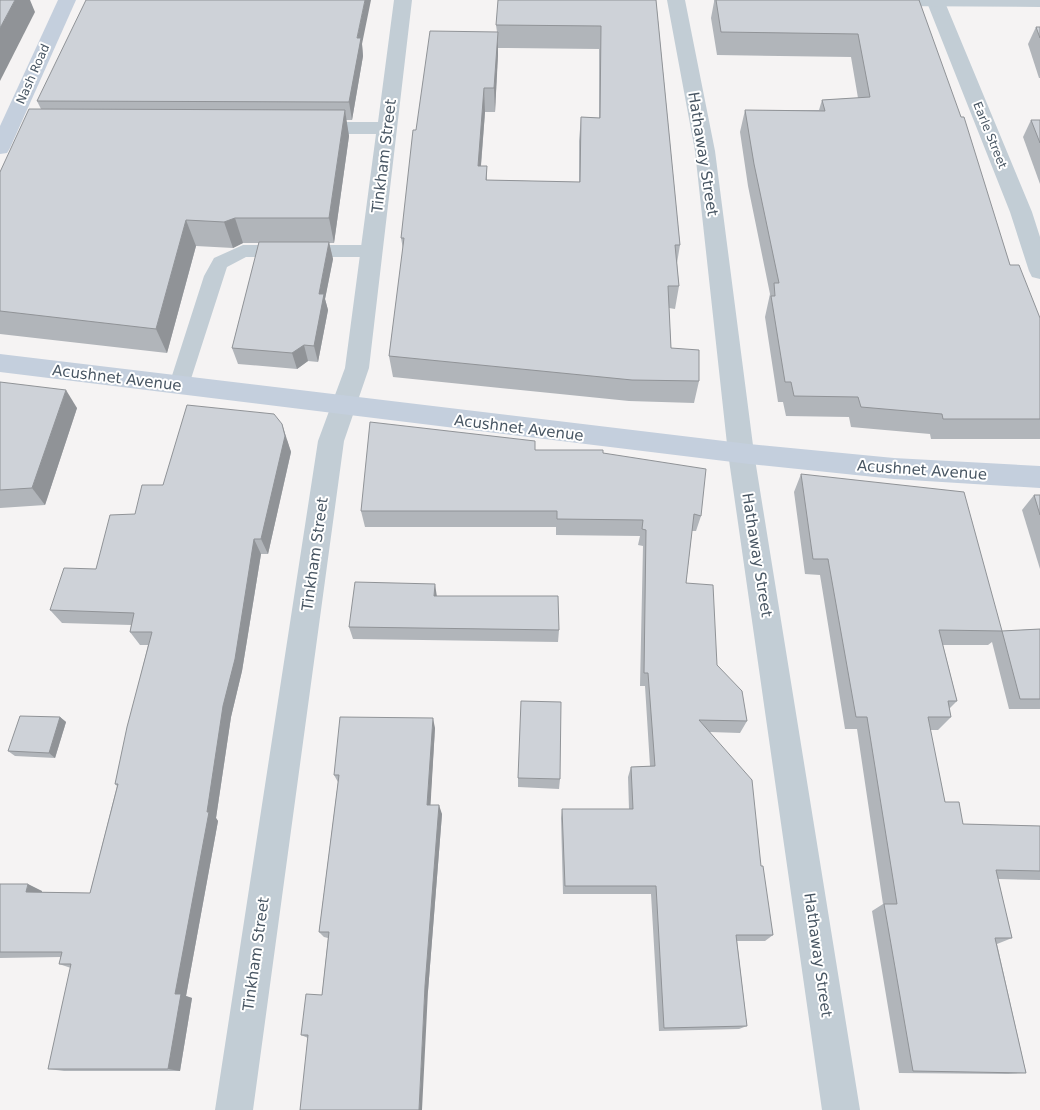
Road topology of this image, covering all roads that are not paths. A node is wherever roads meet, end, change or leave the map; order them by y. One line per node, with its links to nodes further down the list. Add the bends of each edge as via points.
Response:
1 (67, 0): 7 (main road, Nash Road)
2 (403, 0): 10 (street, Tinkham Street)
3 (676, 0): 17 (street, Hathaway Street, via 705,151)
4 (936, 0): 5 (street); 6 (street); 13 (street, Earle Street, via 1021,212)
5 (868, 1)
6 (1040, 2)
7 (9, 128): 8 (street); 11 (main road, Nash Road)
8 (29, 128)
9 (288, 128): 10 (street)
10 (388, 128): 12 (street, Tinkham Street)
11 (0, 148)
12 (373, 251): 15 (lane, via 243,251 224,261 213,276); 16 (street, Tinkham Street, via 357,368)
13 (1040, 271)
14 (0, 364): 15 (main road, Acushnet Avenue)
15 (179, 385): 16 (main road, Acushnet Avenue)
16 (345, 405): 17 (main road, Acushnet Avenue); 19 (street, Tinkham Street, via 331,441)
17 (741, 453): 18 (main road, Acushnet Avenue, via 873,468); 20 (street, Hathaway Street)
18 (1040, 477)
19 (234, 1110)
20 (841, 1110)

